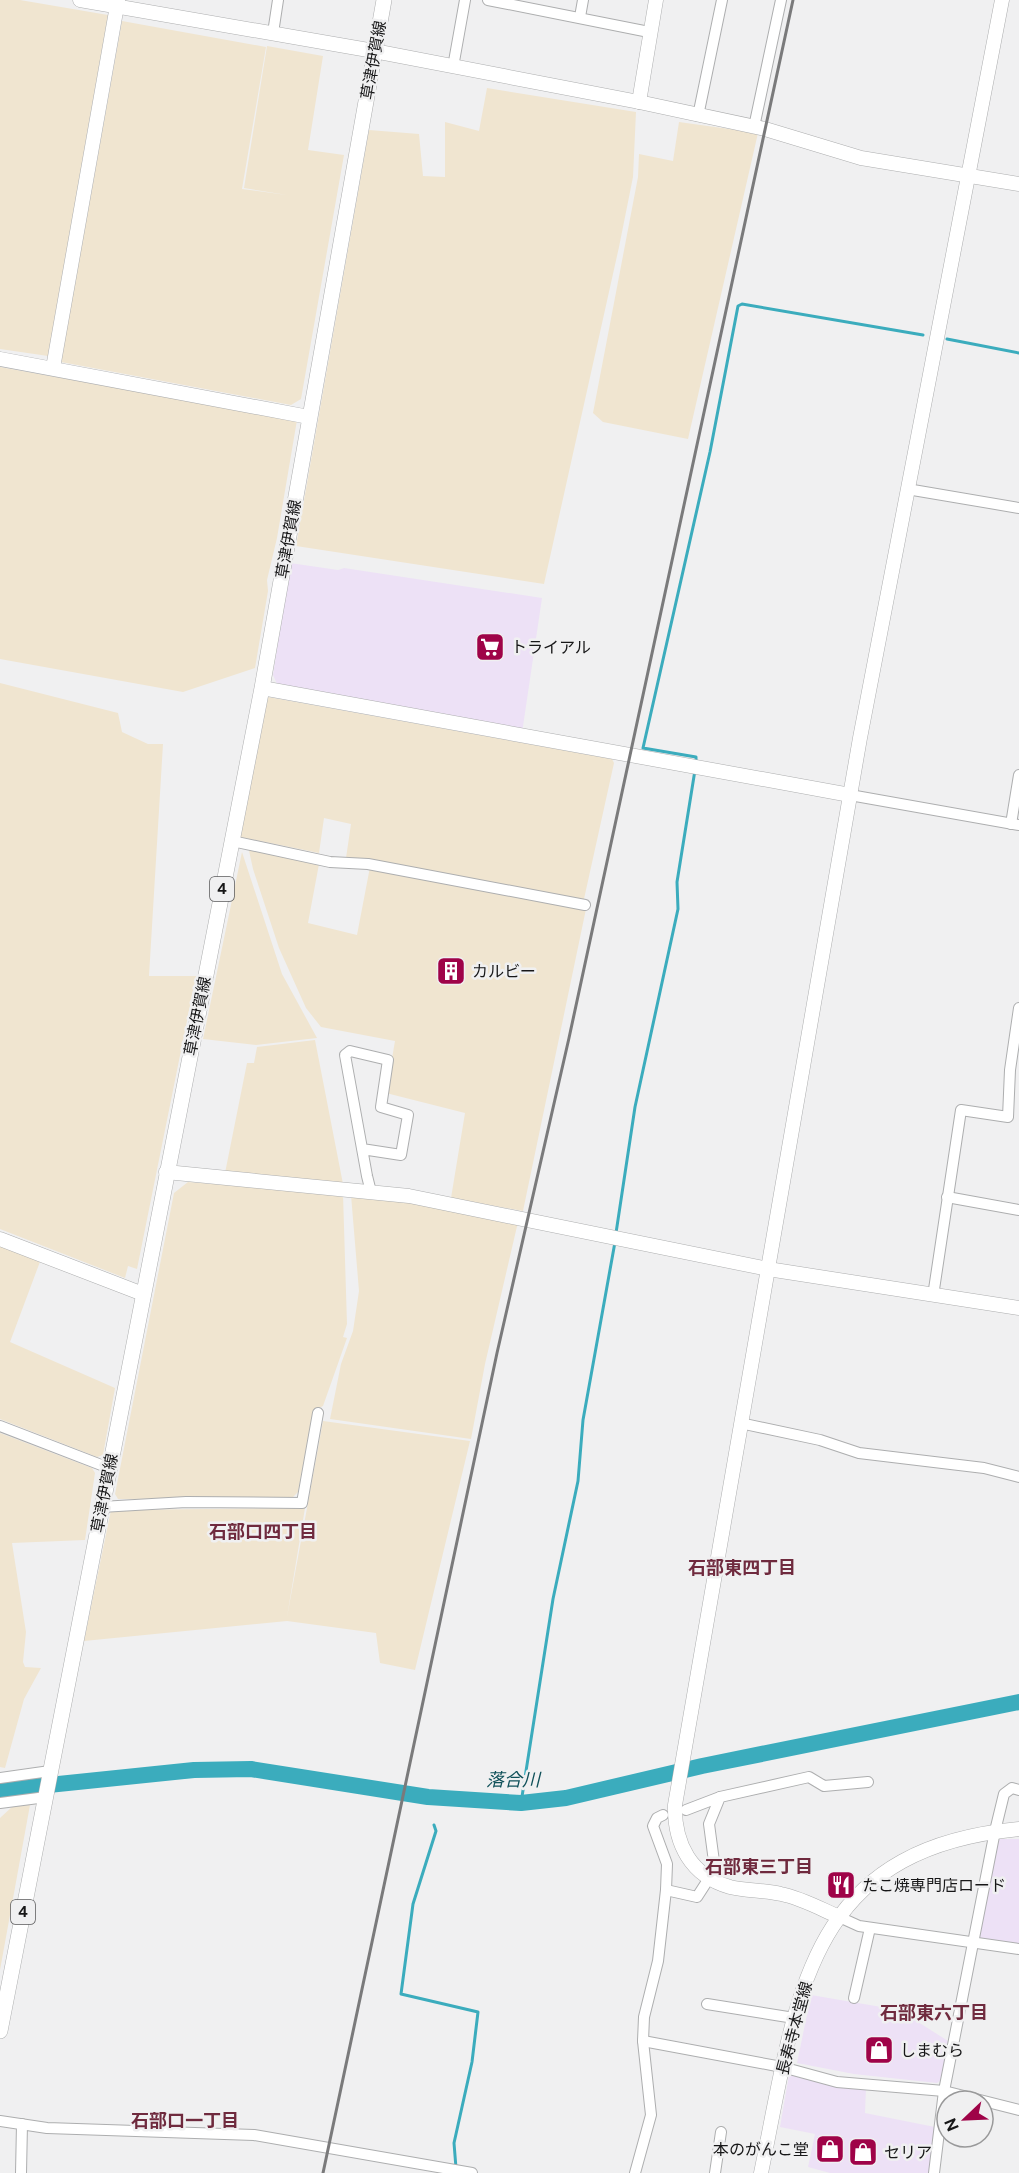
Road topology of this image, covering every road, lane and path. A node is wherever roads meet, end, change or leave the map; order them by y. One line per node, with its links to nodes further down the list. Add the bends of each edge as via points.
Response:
1 (80, 0): 11 (street)
2 (278, 0): 14 (street)
3 (384, 0): 15 (main road, 草津伊賀線 / 4)
4 (465, 0): 16 (street)
5 (488, 0): 12 (street)
6 (583, 0): 12 (street)
7 (656, 0): 13 (street)
8 (722, 0): 18 (street)
9 (781, 0): 19 (street)
10 (1002, 0): 20 (street)
11 (117, 3): 14 (street); 23 (street)
12 (580, 17): 13 (street)
13 (649, 32): 17 (street)
14 (273, 33): 15 (street)
15 (374, 51): 16 (street); 24 (main road, 草津伊賀線 / 4)
16 (453, 67): 17 (street)
17 (639, 102): 18 (street)
18 (698, 116): 19 (street)
19 (754, 127): 20 (street, via 861,158)
20 (970, 176): 21 (street); 25 (street)
21 (1019, 184)
22 (0, 359): 23 (street)
23 (53, 368): 24 (street)
24 (309, 417): 27 (main road, 草津伊賀線 / 4)
25 (907, 489): 26 (street); 29 (street)
26 (1019, 508)
27 (262, 688): 29 (street); 31 (main road, 草津伊賀線 / 4)
28 (1019, 775): 30 (street)
29 (850, 795): 30 (street); 40 (street)
30 (1015, 824)
31 (231, 841): 32 (street, via 330,862 368,864); 35 (main road, 草津伊賀線 / 4)
32 (585, 905)
33 (1019, 1008): 37 (street, via 1008,1117 961,1110)
34 (362, 1149): 34 (street, via 345,1055 350,1052 388,1060 381,1107 408,1115 401,1155); 36 (street)
35 (166, 1172): 36 (street); 41 (main road, 草津伊賀線 / 4)
36 (371, 1191): 40 (street, via 521,1217)
37 (947, 1197): 38 (street); 42 (street)
38 (1019, 1210)
39 (0, 1239): 41 (street)
40 (768, 1269): 42 (street); 45 (street)
41 (143, 1293): 47 (main road, 草津伊賀線 / 4)
42 (933, 1296): 43 (street)
43 (1019, 1308)
44 (318, 1413): 49 (street, via 302,1503 186,1502)
45 (740, 1423): 48 (street, via 820,1440 859,1453 984,1468); 61 (street, via 675,1805 676,1834 685,1855)
46 (0, 1426): 47 (street)
47 (109, 1468): 49 (main road, 草津伊賀線 / 4)
48 (1019, 1477)
49 (101, 1507): 50 (main road, 草津伊賀線 / 4)
50 (50, 1774): 51 (street); 54 (main road, 草津伊賀線 / 4)
51 (2, 1776)
52 (868, 1782): 55 (street, via 824,1786 809,1777)
53 (1019, 1790): 60 (street, via 1012,1788 1004,1794)
54 (46, 1795): 56 (street); 70 (main road, 草津伊賀線 / 4)
55 (720, 1797): 57 (street); 61 (street, via 709,1824 715,1869)
56 (0, 1803)
57 (686, 1810)
58 (663, 1815): 62 (street, via 653,1826 667,1864)
59 (1019, 1829): 60 (street, 長寿寺本堂線)
60 (995, 1831): 63 (street, 長寿寺本堂線, via 932,1846 907,1858 873,1879); 65 (street)
61 (709, 1878): 62 (street, via 697,1897); 63 (street, via 732,1887 803,1900)
62 (666, 1890): 71 (street)
63 (837, 1916): 64 (street); 69 (street, 長寿寺本堂線, via 808,1973)
64 (870, 1928): 65 (street); 67 (street)
65 (972, 1944): 66 (street); 73 (street)
66 (1019, 1949)
67 (854, 1998)
68 (707, 2004): 69 (street)
69 (794, 2018): 72 (street, 長寿寺本堂線)
70 (0, 2031)
71 (643, 2041): 72 (street); 84 (street, via 651,2115)
72 (782, 2067): 74 (street, via 837,2082); 86 (street, 長寿寺本堂線)
73 (944, 2089)
74 (935, 2090)
75 (995, 2104): 76 (street)
76 (1019, 2110)
77 (0, 2121): 78 (street)
78 (22, 2124): 81 (street, via 254,2135); 82 (street)
79 (721, 2132): 85 (street)
80 (937, 2149): 87 (street)
81 (453, 2172): 83 (street)
82 (21, 2173)
83 (472, 2173)
84 (635, 2173)
85 (715, 2173)
86 (761, 2173)
87 (934, 2173)

